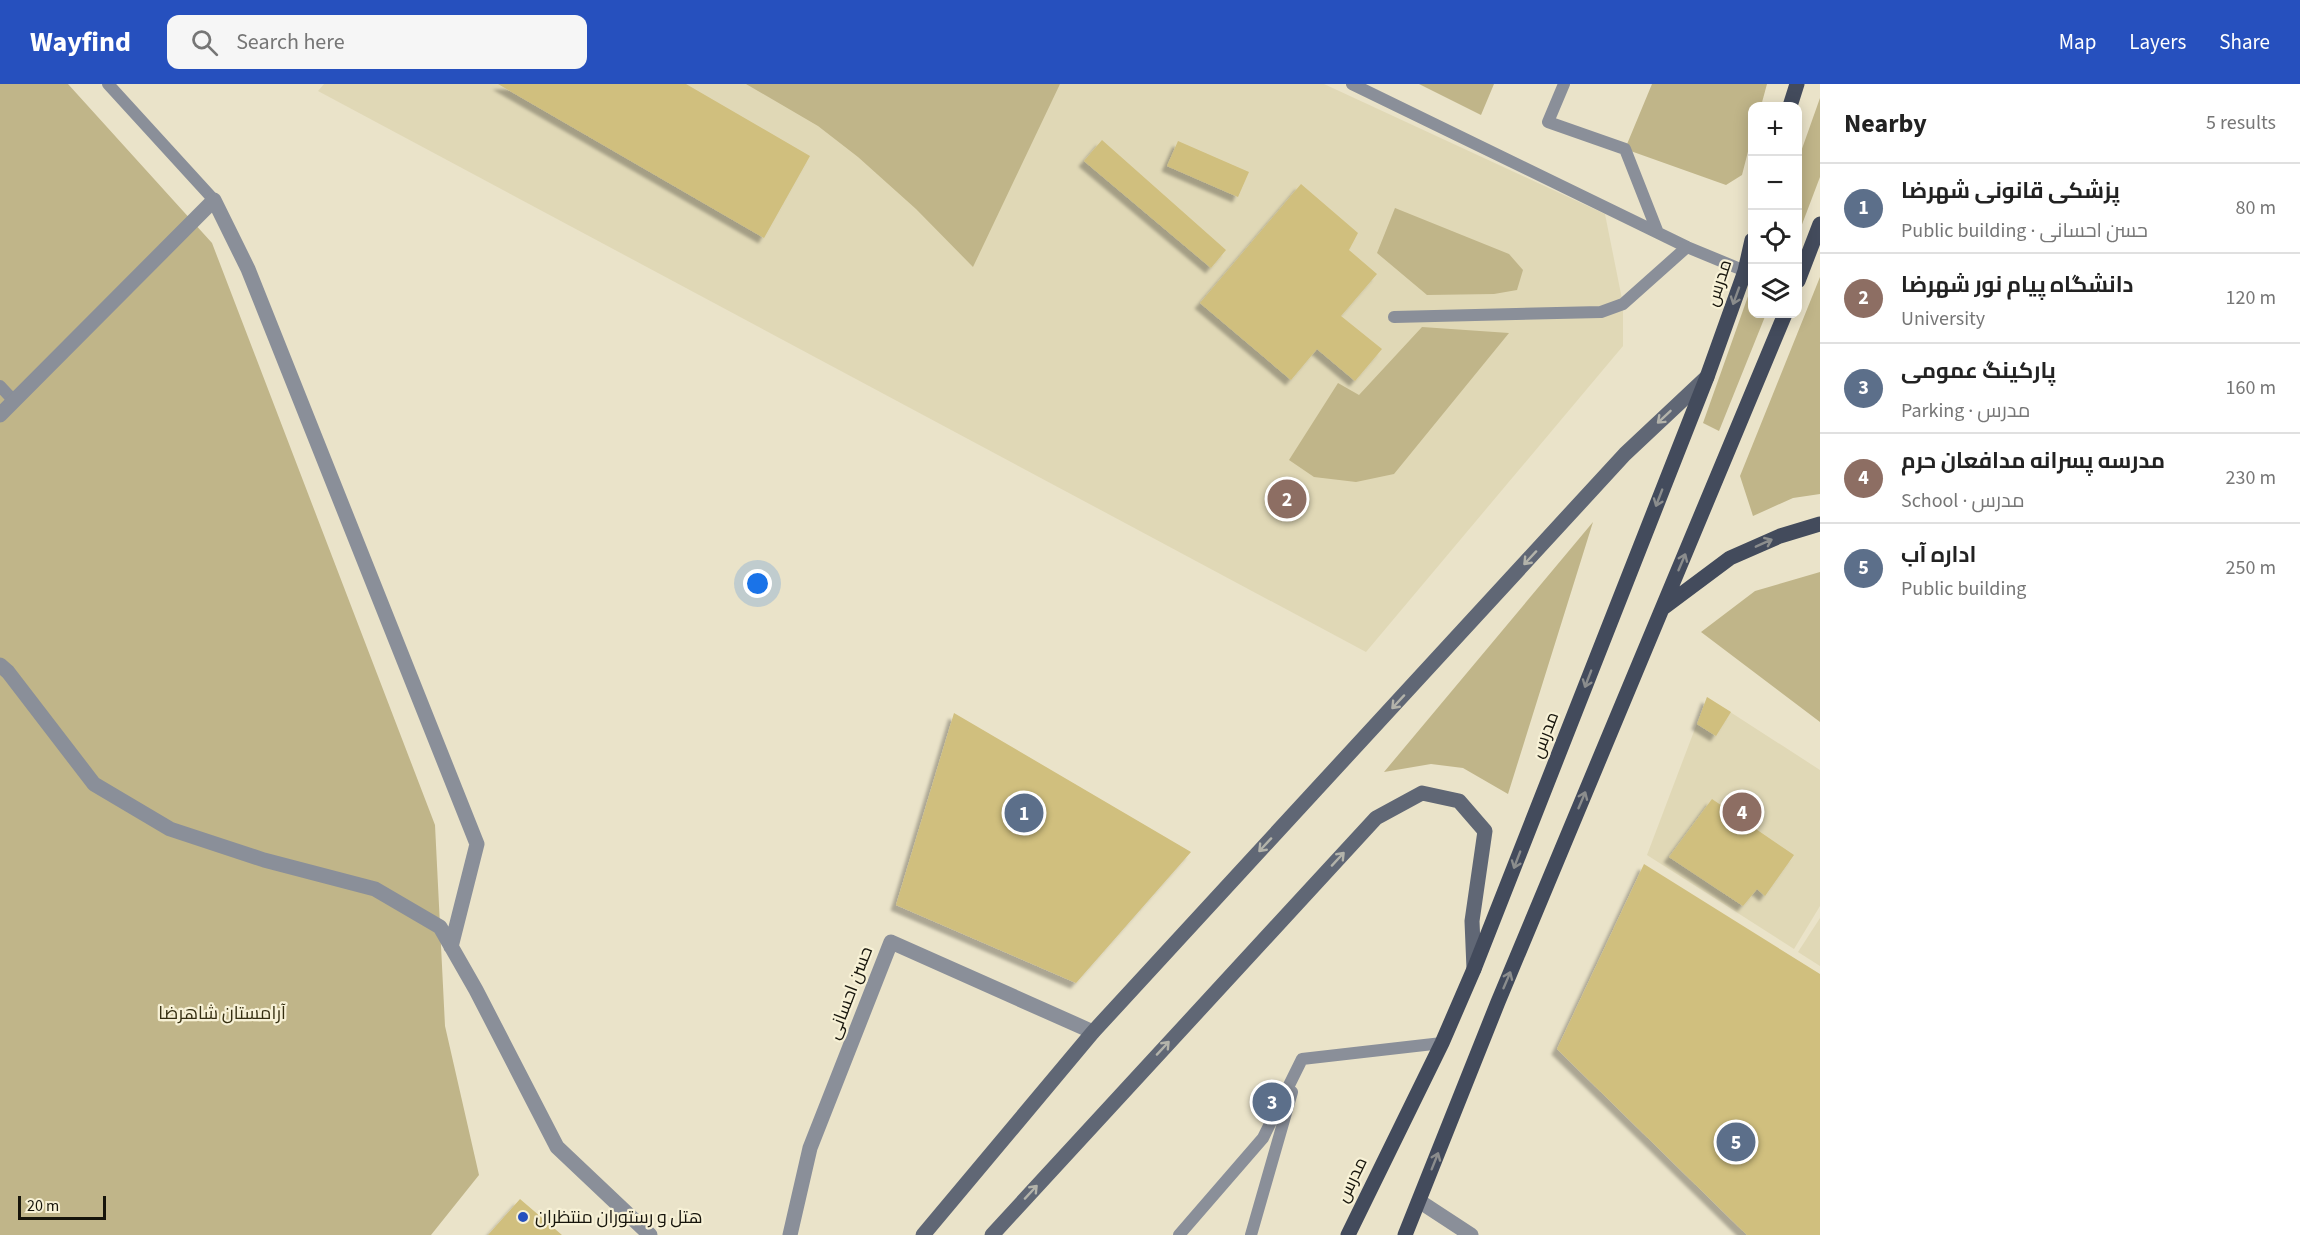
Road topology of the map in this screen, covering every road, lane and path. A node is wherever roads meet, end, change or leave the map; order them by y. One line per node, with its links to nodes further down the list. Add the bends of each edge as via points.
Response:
1 (108, 84): 6 (lane)
2 (1352, 84): 8 (lane)
3 (1564, 84): 8 (lane, via 1548,122 1625,149)
4 (1797, 84): 5 (main road)
5 (1791, 102)
6 (214, 200): 17 (street); 22 (street, via 248,269 477,844)
7 (1820, 224): 11 (main road)
8 (1658, 232): 9 (lane)
9 (1687, 247): 12 (lane); 13 (lane, via 1623,304 1601,312)
10 (1748, 258): 12 (main road, مدرس)
11 (1802, 269)
12 (1745, 271): 15 (main road, مدرس, one-way to 15)
13 (1394, 317)
14 (1783, 318): 20 (main road, one-way to 14)
15 (1707, 377): 23 (main road, مدرس, one-way to 23); 24 (street, one-way to 24, via 1625,454)
16 (0, 386): 17 (lane)
17 (14, 401): 18 (street)
18 (0, 415)
19 (1820, 524): 20 (main road, one-way to 19, via 1730,558)
20 (1663, 609): 27 (main road, one-way to 20, via 1502,991)
21 (0, 665): 22 (street, via 94,784 170,829 264,860 375,889 440,927)
22 (451, 947): 29 (street, via 557,1147)
23 (1474, 969): 25 (main road, مدرس); 32 (street, one-way to 23, via 1376,818 1422,793 1459,801 1485,831 1472,921)
24 (1093, 1032): 30 (street, حسن احسانی, via 891,942 810,1148); 31 (street)
25 (1442, 1042): 26 (lane); 28 (main road, مدرس)
26 (1302, 1059): 33 (lane, via 1263,1138); 34 (lane)
27 (1419, 1200): 35 (main road); 36 (street)
28 (1350, 1232)
29 (650, 1235)
30 (790, 1235)
31 (923, 1235)
32 (992, 1235)
33 (1179, 1235)
34 (1251, 1235)
35 (1405, 1235)
36 (1471, 1235)

